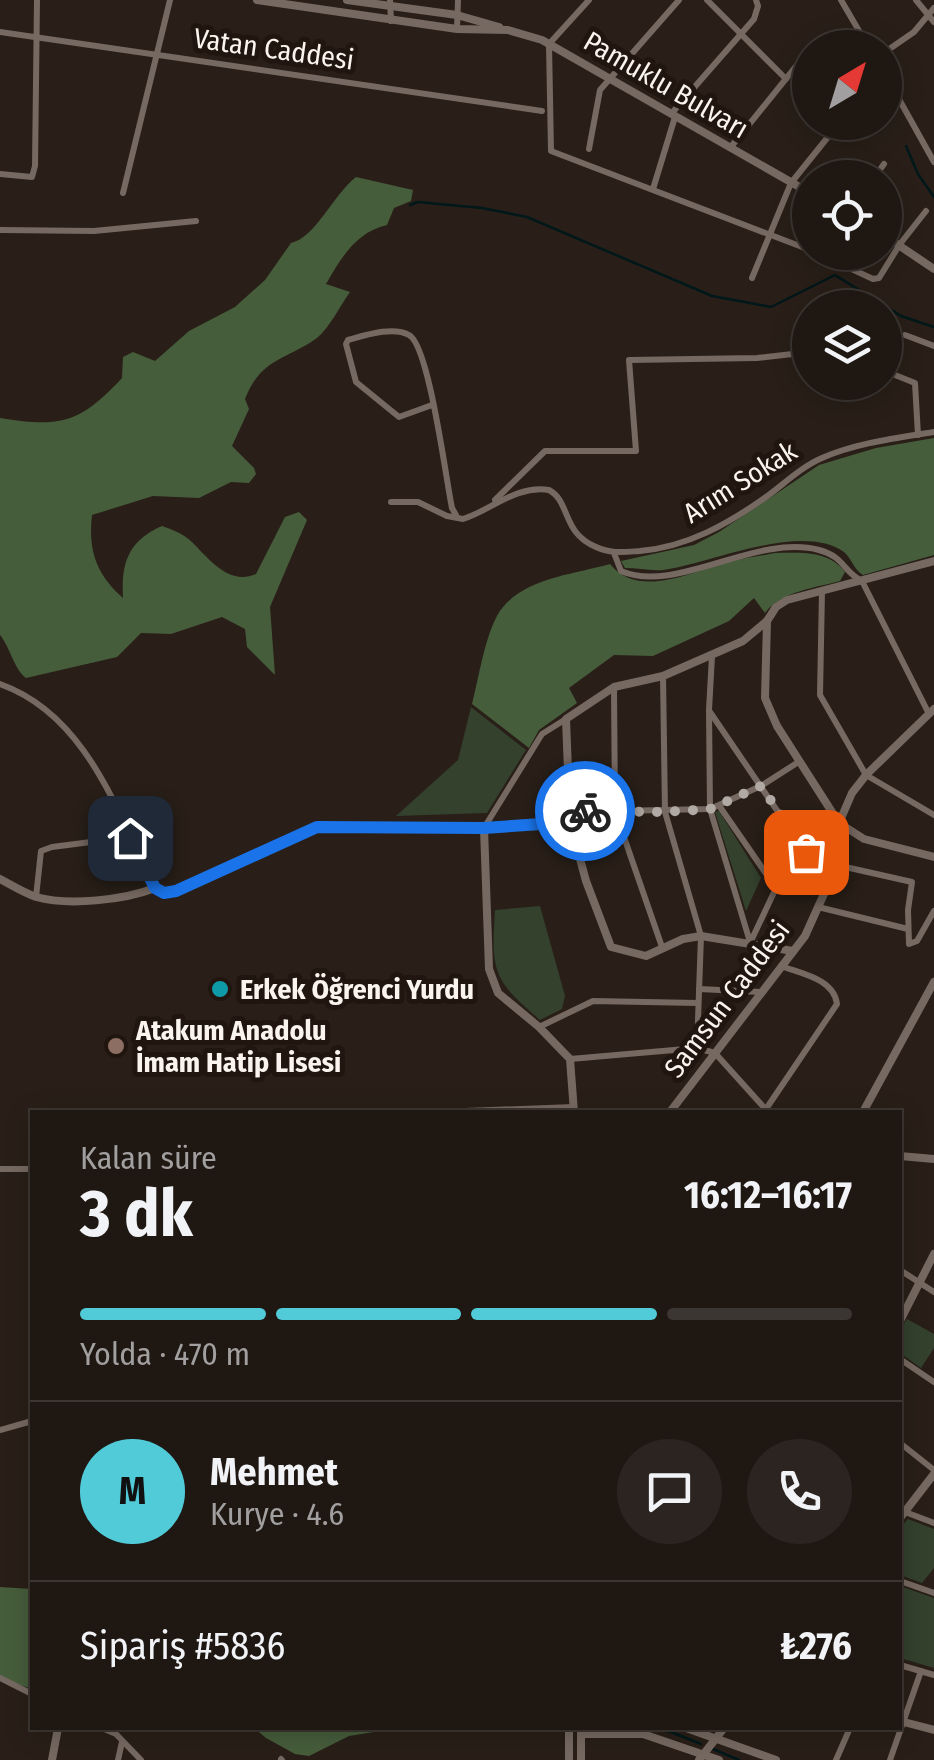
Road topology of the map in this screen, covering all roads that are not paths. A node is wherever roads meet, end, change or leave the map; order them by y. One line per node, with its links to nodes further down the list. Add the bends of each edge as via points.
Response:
1 (36, 0): 22 (street)
2 (170, 0): 25 (street)
3 (258, 0): 16 (street, Pamuklu Bulvarı)
4 (347, 0): 12 (street)
5 (458, 0): 14 (street)
6 (588, 0): 24 (street)
7 (679, 0): 28 (street)
8 (706, 0): 21 (street)
9 (756, 0): 21 (street, via 757,12)
10 (841, 0): 19 (street)
11 (916, 0): 15 (street)
12 (390, 3): 14 (street); 16 (street)
13 (934, 8): 15 (street)
14 (458, 15): 17 (street); 18 (street)
15 (931, 19): 23 (street)
16 (391, 21): 17 (street, Pamuklu Bulvarı)
17 (458, 29): 18 (street, Pamuklu Bulvarı)
18 (508, 30): 24 (street, Pamuklu Bulvarı)
19 (858, 30)
20 (0, 32): 22 (street, Vatan Caddesi)
21 (741, 34): 27 (street); 31 (street)
22 (36, 38): 25 (street, Vatan Caddesi); 37 (street, via 35,166 25,178)
23 (902, 40)
24 (549, 44): 28 (street, Pamuklu Bulvarı); 39 (street, via 551,151)
25 (156, 54): 30 (street, Vatan Caddesi); 40 (street)
26 (792, 71): 27 (street)
27 (786, 78): 33 (street)
28 (609, 79): 31 (street, Pamuklu Bulvarı); 34 (street, via 600,90)
29 (902, 105): 36 (street)
30 (542, 112)
31 (673, 116): 33 (street, Pamuklu Bulvarı); 39 (street)
32 (826, 140): 35 (street)
33 (730, 148): 38 (street, Pamuklu Bulvarı)
34 (590, 149)
35 (810, 160)
36 (934, 162)
37 (0, 174)
38 (792, 183): 44 (street)
39 (653, 189): 44 (street)
40 (123, 193)
41 (926, 210): 45 (street)
42 (196, 221): 43 (street, via 94,231)
43 (0, 230)
44 (770, 233): 46 (street); 51 (street)
45 (902, 241)
46 (792, 242)
47 (902, 245): 48 (street)
48 (934, 269)
49 (852, 270): 50 (street, via 873,280)
50 (884, 270)
51 (752, 278)
52 (905, 335): 53 (street)
53 (934, 346)
54 (792, 354): 60 (street, via 628,360 636,451 545,451)
55 (902, 378): 58 (street, via 915,383)
56 (432, 406): 56 (street, via 415,339 395,332 348,340 353,378 399,417); 61 (street)
57 (934, 432): 58 (street, Arım Sokak)
58 (918, 434): 62 (street, Arım Sokak, via 819,459 694,539)
59 (391, 502): 61 (street, via 418,502)
60 (492, 503): 61 (street, via 469,518); 62 (street, via 550,490 573,531)
61 (457, 516)
62 (614, 553): 64 (street, via 621,571 632,576 816,548 840,557)
63 (934, 562): 65 (street)
64 (850, 572): 65 (street); 66 (street)
65 (862, 581): 66 (street); 74 (street)
66 (842, 586): 67 (street)
67 (822, 591): 68 (street, via 788,600); 77 (street, via 820,696)
68 (766, 621): 69 (street); 76 (street, via 764,698)
69 (712, 656): 70 (street); 73 (street)
70 (663, 676): 72 (street); 83 (street)
71 (0, 684): 88 (street, via 50,712 83,747)
72 (614, 687): 75 (street); 81 (street)
73 (709, 710): 78 (street); 80 (street)
74 (932, 712): 77 (street, Samsun Caddesi)
75 (566, 719): 82 (street); 87 (street, via 542,734)
76 (800, 761): 78 (street); 86 (street)
77 (866, 775): 84 (street); 86 (street, Samsun Caddesi)
78 (761, 786): 79 (street); 92 (street)
79 (720, 807): 80 (street); 99 (street, via 776,888)
80 (710, 809): 83 (street); 99 (street)
81 (615, 811): 82 (street); 83 (street); 100 (street)
82 (568, 812): 85 (street)
83 (665, 812): 98 (street)
84 (934, 815)
85 (570, 822): 87 (street); 100 (street, via 611,947 646,956)
86 (839, 823): 89 (street, via 864,839); 90 (street, Samsun Caddesi)
87 (484, 828): 93 (street, via 317,827 176,891); 107 (street, via 489,970 498,993)
88 (130, 838): 93 (street); 94 (street, via 41,851)
89 (934, 857)
90 (832, 864): 92 (street, Samsun Caddesi); 97 (street, via 912,882)
91 (0, 880): 94 (street)
92 (828, 885): 95 (street, Samsun Caddesi)
93 (155, 888): 94 (street, via 88,900)
94 (36, 897)
95 (818, 907): 97 (street); 101 (street, Samsun Caddesi)
96 (934, 911): 97 (street, via 912,944)
97 (908, 930)
98 (701, 936): 99 (street); 100 (street); 104 (street)
99 (750, 942): 101 (street)
100 (662, 947)
101 (792, 950): 102 (street, Samsun Caddesi)
102 (781, 966): 105 (street, Samsun Caddesi); 114 (street, via 818,980 837,1004)
103 (934, 982): 115 (street)
104 (699, 989): 105 (street); 106 (street)
105 (761, 992): 109 (street, Samsun Caddesi)
106 (698, 1002): 107 (street, via 593,1001); 108 (street)
107 (540, 1027): 110 (street)
108 (696, 1048): 109 (street); 110 (street)
109 (715, 1053): 112 (street, Samsun Caddesi); 113 (street)
110 (570, 1059): 111 (street)
111 (574, 1110)
112 (672, 1110)
113 (764, 1110)
114 (767, 1110)
115 (864, 1110)
116 (902, 1156): 117 (street)
117 (934, 1158)
118 (0, 1168): 119 (street)
119 (30, 1169)
120 (934, 1254): 122 (street)
121 (902, 1272): 122 (street)
122 (920, 1285): 123 (street); 124 (street)
123 (934, 1292)
124 (902, 1317)
125 (902, 1360): 126 (street)
126 (934, 1382)
127 (30, 1422): 128 (street)
128 (0, 1430)
129 (902, 1445): 130 (street)
130 (934, 1472): 131 (street)
131 (903, 1515): 132 (street)
132 (934, 1523)
133 (902, 1583): 134 (street)
134 (934, 1593)
135 (902, 1666): 136 (street)
136 (921, 1671): 137 (street); 140 (street)
137 (934, 1675)
138 (0, 1678): 139 (street)
139 (30, 1693)
140 (902, 1721): 147 (street)
141 (58, 1730): 153 (street)
142 (105, 1730): 151 (street)
143 (693, 1730): 150 (street)
144 (722, 1730): 150 (street)
145 (849, 1730): 160 (street)
146 (899, 1730): 161 (street)
147 (934, 1730)
148 (569, 1731): 149 (street); 156 (street)
149 (581, 1731): 152 (street, via 643,1734); 157 (street)
150 (716, 1737): 152 (street); 159 (street)
151 (122, 1740): 154 (street); 155 (street)
152 (702, 1757): 158 (street)
153 (52, 1760)
154 (118, 1760)
155 (142, 1760)
156 (569, 1760)
157 (581, 1760)
158 (719, 1760)
159 (776, 1760)
160 (836, 1760)
161 (890, 1760)

